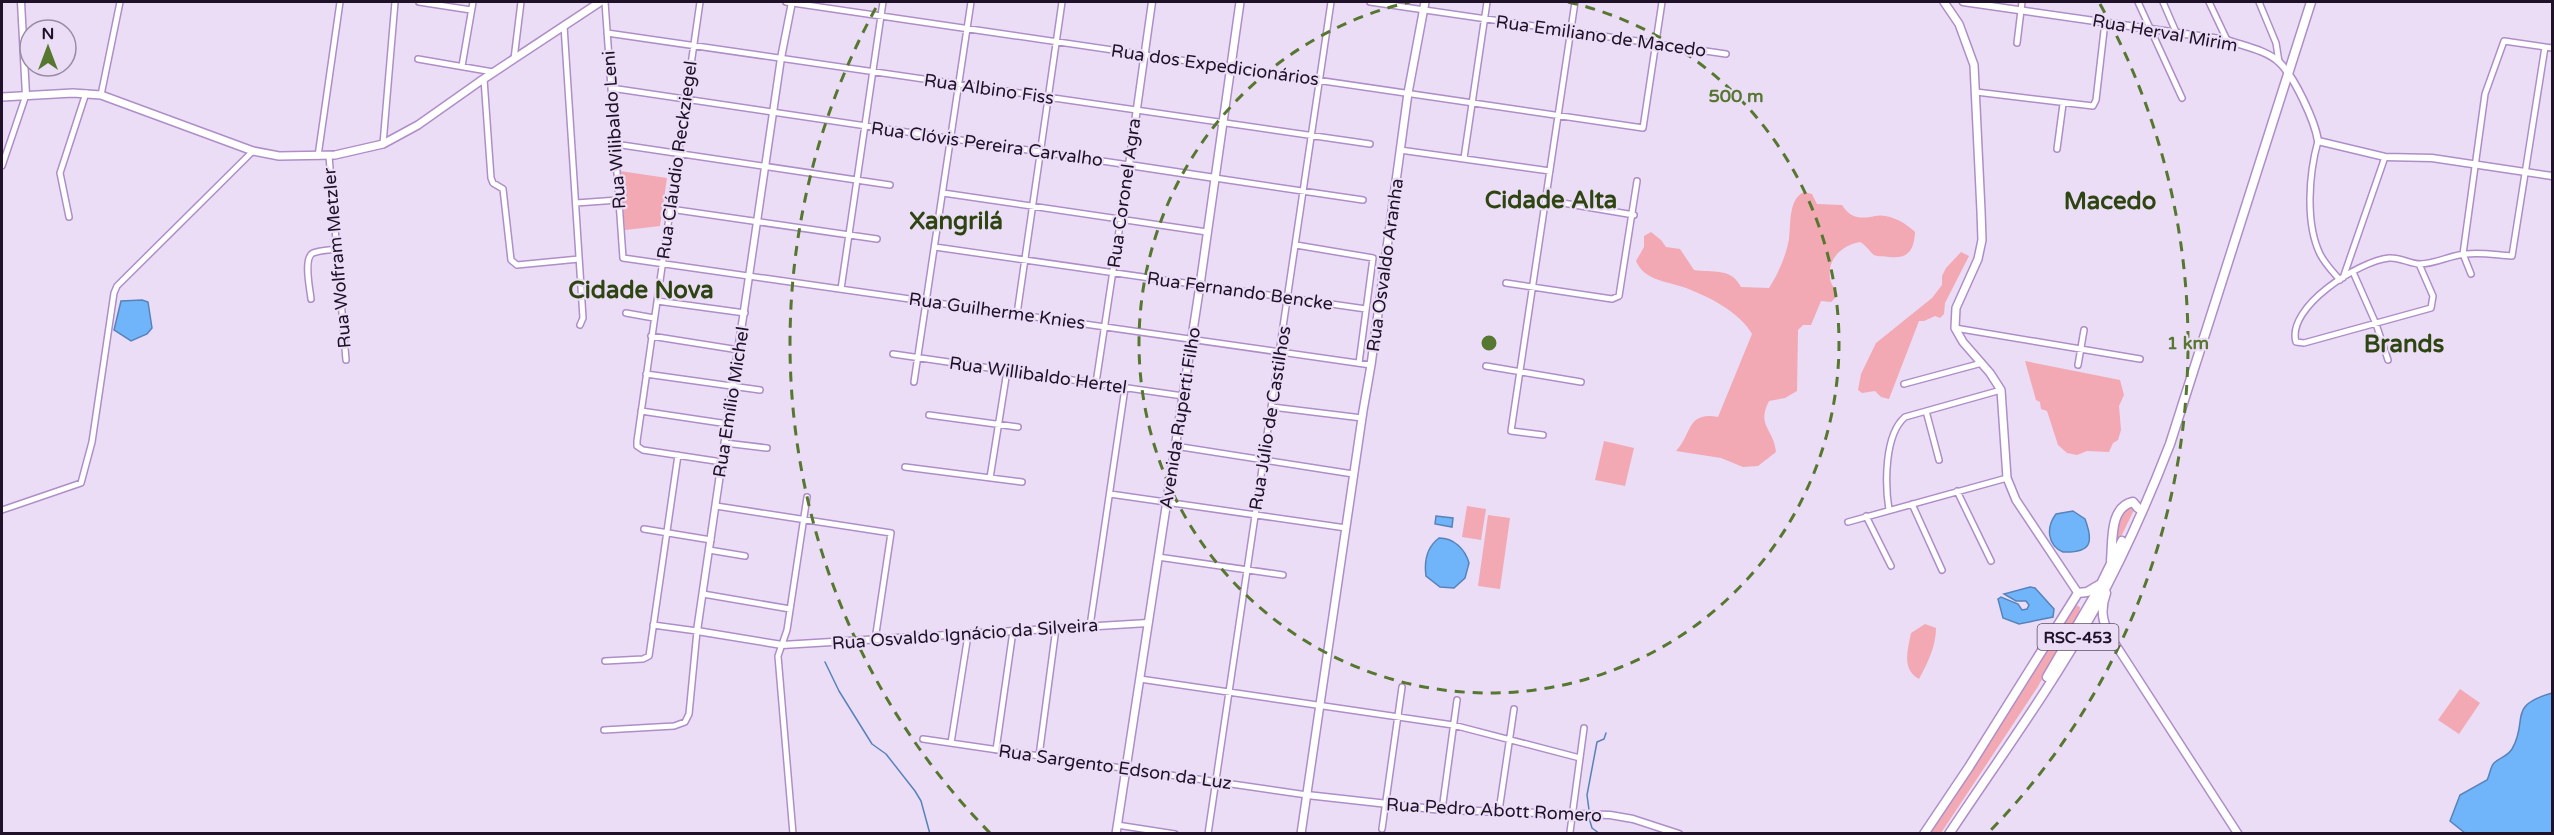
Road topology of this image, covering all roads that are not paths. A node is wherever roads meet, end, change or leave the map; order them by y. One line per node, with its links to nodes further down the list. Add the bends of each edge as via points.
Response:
1 (21, 2): 69 (street)
2 (120, 2): 68 (street)
3 (340, 2): 94 (street)
4 (395, 2): 86 (street)
5 (473, 2): 33 (street)
6 (521, 2): 54 (street)
7 (600, 2): 37 (main road)
8 (604, 2): 42 (street, Rua Wilibaldo Leni)
9 (700, 2): 47 (street, Rua Cláudio Reckziegel)
10 (786, 2): 11 (street, Rua dos Expedicionários)
11 (792, 2): 34 (street, Rua dos Expedicionários); 52 (street, Rua Emílio Michel)
12 (883, 2): 34 (street)
13 (971, 2): 38 (street)
14 (1062, 2): 44 (street)
15 (1152, 2): 50 (street, Rua Coronel Agra)
16 (1240, 2): 57 (main road, Avenida Ruperti Filho)
17 (1331, 2): 62 (street, Rua Júlio de Castilhos)
18 (1370, 2): 31 (street, Rua Emiliano de Macedo)
19 (1488, 2): 35 (street)
20 (1575, 2): 40 (street)
21 (1662, 2): 46 (street)
22 (1944, 2): 65 (main road, via 1969,46)
23 (1963, 2): 32 (street, Rua Herval Mirim)
24 (2022, 2): 32 (street)
25 (2138, 2): 39 (street)
26 (2163, 2): 41 (street)
27 (2209, 2): 43 (street)
28 (2259, 2): 55 (street)
29 (2311, 2): 60 (highway, RSC-453)
30 (419, 3): 33 (street)
31 (1424, 6): 35 (street, Rua Emiliano de Macedo); 67 (main road, Rua Osvaldo Aranha)
32 (2021, 9): 36 (street, Rua Herval Mirim); 45 (street)
33 (471, 10): 56 (street)
34 (881, 16): 38 (street, Rua dos Expedicionários); 59 (street)
35 (1485, 19): 40 (street, Rua Emiliano de Macedo); 74 (street)
36 (2105, 22): 39 (street, Rua Herval Mirim); 75 (street, via 2093,106)
37 (564, 26): 54 (main road); 114 (street)
38 (967, 28): 44 (street, Rua dos Expedicionários); 63 (street)
39 (2151, 28): 41 (street, Rua Herval Mirim); 72 (street)
40 (1571, 31): 46 (street, Rua Emiliano de Macedo); 78 (street)
41 (2176, 32): 43 (street, Rua Herval Mirim)
42 (607, 33): 47 (street, Rua Albino Fiss); 64 (street, Rua Wilibaldo Leni)
43 (2227, 40): 55 (street, Rua Herval Mirim)
44 (1057, 41): 50 (street, Rua dos Expedicionários); 71 (street)
45 (2017, 43)
46 (1655, 44): 51 (street, Rua Emiliano de Macedo); 78 (street, Rua dos Expedicionários, via 1643,128)
47 (693, 46): 52 (street, Rua Albino Fiss); 73 (street, Rua Cláudio Reckziegel)
48 (2545, 47): 49 (street); 99 (street, via 2504,41 2485,94); 103 (street)
49 (2553, 48)
50 (1144, 54): 57 (street, Rua dos Expedicionários); 76 (street, Rua Coronel Agra)
51 (1726, 54)
52 (781, 58): 59 (street, Rua Albino Fiss); 77 (street, Rua Emílio Michel)
53 (418, 59): 56 (street)
54 (514, 59): 58 (main road)
55 (2279, 62): 60 (street, Rua Herval Mirim)
56 (462, 66): 58 (street)
57 (1231, 67): 62 (street, Rua dos Expedicionários); 79 (main road, Avenida Ruperti Filho)
58 (494, 72): 61 (main road)
59 (873, 72): 63 (street, Rua Albino Fiss); 80 (street)
60 (2288, 74): 84 (street, Rua Herval Mirim); 188 (highway, RSC-453)
61 (484, 79): 86 (main road); 129 (street, via 491,178 503,189 513,264)
62 (1320, 80): 67 (street, Rua dos Expedicionários); 81 (street, Rua Júlio de Castilhos)
63 (958, 84): 71 (street, Rua Albino Fiss); 82 (street)
64 (611, 88): 73 (street, Rua Clóvis Pereira Carvalho); 87 (street, Rua Wilibaldo Leni)
65 (1976, 92): 75 (street); 154 (main road, via 1982,240 1978,259 1956,308)
66 (86, 93): 68 (main road); 69 (main road); 118 (street, via 60,173)
67 (1408, 93): 74 (street, Rua dos Expedicionários); 90 (main road, Rua Osvaldo Aranha)
68 (101, 95): 91 (main road)
69 (26, 96): 70 (main road); 85 (street)
70 (2, 97)
71 (1048, 97): 76 (street, Rua Albino Fiss); 92 (street)
72 (2182, 98)
73 (686, 99): 77 (street, Rua Clóvis Pereira Carvalho); 93 (street, Rua Cláudio Reckziegel)
74 (1474, 103): 78 (street, Rua dos Expedicionários); 97 (street)
75 (2063, 104): 89 (street)
76 (1136, 110): 79 (street, Rua Albino Fiss); 98 (street, Rua Coronel Agra)
77 (773, 112): 80 (street, Rua Clóvis Pereira Carvalho); 101 (street, Rua Emílio Michel)
78 (1558, 117): 102 (street)
79 (1224, 123): 81 (street, Rua Albino Fiss); 105 (main road, Avenida Ruperti Filho)
80 (865, 126): 82 (street, Rua Clóvis Pereira Carvalho); 106 (street)
81 (1312, 136): 88 (street, Rua Albino Fiss); 109 (street, Rua Júlio de Castilhos)
82 (951, 139): 92 (street, Rua Clóvis Pereira Carvalho); 110 (street)
83 (2, 141): 85 (street)
84 (2318, 141): 96 (street); 137 (street, via 2310,214 2320,255)
85 (10, 142): 100 (street)
86 (383, 144): 95 (main road)
87 (615, 144): 93 (street); 111 (street, Rua Wilibaldo Leni)
88 (1370, 144)
89 (2057, 149)
90 (1400, 150): 97 (street); 168 (main road, Rua Osvaldo Aranha)
91 (253, 151): 94 (main road); 212 (street, via 117,286 92,442 81,483)
92 (1040, 152): 98 (street, Rua Clóvis Pereira Carvalho); 115 (street)
93 (678, 153): 101 (street); 116 (street, Rua Cláudio Reckziegel)
94 (318, 156): 95 (main road)
95 (329, 156): 126 (street, Rua Wolfram Metzler)
96 (2385, 157): 99 (street, via 2409,156); 137 (street)
97 (1464, 158): 102 (street)
98 (1129, 165): 105 (street, Rua Clóvis Pereira Carvalho); 119 (street, Rua Coronel Agra)
99 (2476, 165): 103 (street); 127 (street)
100 (2, 166)
101 (766, 166): 106 (street); 120 (street, Rua Emílio Michel)
102 (1550, 171): 113 (street)
103 (2526, 172): 104 (street); 127 (street, via 2512,256)
104 (2553, 176)
105 (1215, 178): 109 (street, Rua Clóvis Pereira Carvalho); 121 (main road, Avenida Ruperti Filho)
106 (857, 180): 108 (street); 122 (street)
107 (1637, 181): 117 (street)
108 (890, 185)
109 (1304, 191): 112 (street, Rua Clóvis Pereira Carvalho); 124 (street, Rua Júlio de Castilhos)
110 (943, 193): 115 (street); 125 (street)
111 (618, 200): 114 (street); 128 (street, Rua Wilibaldo Leni)
112 (1363, 200)
113 (1545, 200): 117 (street); 140 (street)
114 (576, 203): 129 (street)
115 (1032, 206): 119 (street); 130 (street)
116 (670, 209): 120 (street); 131 (street, Rua Cláudio Reckziegel)
117 (1634, 215): 140 (street, via 1619,296 1612,299)
118 (69, 217)
119 (1120, 219): 121 (street); 134 (street, Rua Coronel Agra)
120 (757, 222): 122 (street); 136 (street, Rua Emílio Michel)
121 (1207, 232): 139 (main road, Avenida Ruperti Filho)
122 (849, 235): 123 (street); 141 (street)
123 (877, 239)
124 (1296, 245): 142 (street, Rua Júlio de Castilhos); 146 (street, via 1372,257)
125 (935, 247): 130 (street, Rua Fernando Bencke); 145 (street)
126 (337, 249): 143 (street, via 309,257); 164 (street, Rua Wolfram Metzler)
127 (2463, 254): 132 (street); 135 (street)
128 (623, 258): 131 (street, Rua Guilherme Knies)
129 (579, 259): 152 (street, via 583,318)
130 (1024, 260): 134 (street, Rua Fernando Bencke); 149 (street)
131 (663, 264): 136 (street, Rua Guilherme Knies); 144 (street, Rua Cláudio Reckziegel)
132 (2419, 264): 133 (street, via 2388,258); 151 (street, via 2433,296 2431,308)
133 (2353, 272): 137 (street); 151 (street)
134 (1112, 273): 139 (street, Rua Fernando Bencke); 153 (street, Rua Coronel Agra)
135 (2471, 274)
136 (750, 276): 141 (street, Rua Guilherme Knies); 148 (street, Rua Emílio Michel)
137 (2342, 279): 151 (street, via 2309,305 2298,324 2296,342)
138 (1506, 283): 140 (street)
139 (1200, 285): 142 (street, Rua Fernando Bencke); 157 (main road, Avenida Ruperti Filho)
140 (1533, 287): 172 (street)
141 (841, 289): 145 (street, Rua Guilherme Knies)
142 (1288, 298): 146 (street, Rua Fernando Bencke); 160 (street, Rua Júlio de Castilhos)
143 (311, 299)
144 (657, 301): 148 (street); 150 (street, Rua Cláudio Reckziegel)
145 (927, 301): 149 (street, Rua Guilherme Knies); 162 (street)
146 (1366, 309): 166 (street)
147 (626, 313): 150 (street)
148 (745, 313): 159 (street, Rua Emílio Michel)
149 (1017, 314): 153 (street, Rua Guilherme Knies)
150 (654, 318): 156 (street, Rua Cláudio Reckziegel)
151 (2376, 324): 165 (street)
152 (580, 325)
153 (1104, 327): 157 (street, Rua Guilherme Knies); 176 (street, Rua Coronel Agra)
154 (1955, 327): 158 (street); 167 (main road)
155 (2084, 330): 158 (street)
156 (651, 336): 159 (street); 173 (street, Rua Cláudio Reckziegel)
157 (1192, 339): 160 (street, Rua Guilherme Knies); 182 (main road, Avenida Ruperti Filho)
158 (2081, 349): 163 (street); 169 (street)
159 (739, 350): 178 (street, Rua Emílio Michel)
160 (1280, 352): 166 (street, Rua Guilherme Knies); 183 (street, Rua Júlio de Castilhos)
161 (893, 354): 162 (street, Rua Willibaldo Hertel)
162 (918, 358): 171 (street, Rua Willibaldo Hertel); 174 (street)
163 (2140, 359)
164 (346, 360)
165 (2388, 360)
166 (1359, 363): 168 (street, Rua Guilherme Knies)
167 (1982, 363): 177 (street); 181 (main road)
168 (1371, 365): 187 (main road, Rua Osvaldo Aranha)
169 (2078, 365)
170 (1486, 366): 172 (street)
171 (1007, 371): 176 (street, Rua Willibaldo Hertel); 190 (street)
172 (1519, 371): 175 (street); 192 (street, via 1511,431)
173 (646, 374): 178 (street); 184 (street, Rua Cláudio Reckziegel)
174 (914, 382)
175 (1581, 382)
176 (1096, 383): 179 (street, Rua Willibaldo Hertel)
177 (1904, 384)
178 (734, 386): 180 (street); 189 (street, Rua Emílio Michel)
179 (1125, 388): 182 (street, Rua Willibaldo Hertel); 206 (street)
180 (760, 390)
181 (2001, 390): 185 (street); 203 (main road)
182 (1183, 396): 194 (main road, Avenida Ruperti Filho)
183 (1272, 407): 187 (street); 197 (street, Rua Júlio de Castilhos)
184 (641, 411): 189 (street); 196 (street, Rua Cláudio Reckziegel, via 639,448)
185 (1926, 411): 198 (street); 213 (street, via 1898,423 1885,474)
186 (929, 415): 190 (street)
187 (1362, 418): 201 (main road, Rua Osvaldo Aranha)
188 (2176, 423): 211 (highway, RSC-453); 218 (highway, RSC-453)
189 (728, 424): 193 (street, Rua Emílio Michel)
190 (999, 425): 191 (street); 202 (street)
191 (1018, 427)
192 (1543, 435)
193 (725, 442): 195 (street); 199 (street, Rua Emílio Michel)
194 (1175, 446): 197 (street); 208 (main road, Avenida Ruperti Filho)
195 (767, 448)
196 (678, 454): 199 (street, Rua Cláudio Reckziegel); 221 (street)
197 (1264, 459): 201 (street); 214 (street, Rua Júlio de Castilhos)
198 (1939, 460)
199 (722, 462): 210 (street, Rua Emílio Michel)
200 (905, 466): 202 (street)
201 (1353, 474): 219 (main road, Rua Osvaldo Aranha)
202 (990, 478): 204 (street)
203 (2007, 478): 205 (street); 233 (main road, via 2016,500)
204 (1023, 482)
205 (1957, 491): 209 (street); 226 (street)
206 (1110, 494): 208 (street); 239 (street)
207 (807, 497): 216 (street)
208 (1167, 501): 214 (street); 225 (main road, Avenida Ruperti Filho)
209 (1912, 504): 213 (street); 230 (street)
210 (716, 506): 216 (street); 222 (street, Rua Emílio Michel)
211 (2138, 508): 218 (highway); 228 (highway, RSC-453); 228 (highway, via 2133,502 2128,503 2116,519)
212 (2, 510)
213 (1888, 510): 215 (street)
214 (1255, 514): 219 (street); 229 (street, Rua Júlio de Castilhos)
215 (1866, 516): 217 (street); 227 (street)
216 (804, 520): 235 (street); 245 (street, via 891,533)
217 (1848, 522)
218 (2137, 525): 228 (highway, RSC-453)
219 (1346, 528): 253 (main road, Rua Osvaldo Aranha)
220 (644, 529): 221 (street)
221 (667, 533): 222 (street); 238 (street)
222 (711, 540): 223 (street, Rua Emílio Michel)
223 (709, 550): 224 (street); 234 (street, Rua Emílio Michel)
224 (745, 556)
225 (1158, 557): 229 (street); 237 (main road, Avenida Ruperti Filho)
226 (1991, 561)
227 (1891, 566)
228 (2111, 569): 232 (highway, RSC-453); 244 (highway, via 2102,615); 247 (highway, RSC-453)
229 (1247, 570): 231 (street); 251 (street, Rua Júlio de Castilhos)
230 (1942, 570)
231 (1283, 575)
232 (2102, 583): 233 (highway); 236 (highway, RSC-453)
233 (2078, 593): 236 (highway); 280 (highway)
234 (703, 594): 235 (street); 241 (street, Rua Emílio Michel)
235 (790, 609): 246 (street)
236 (2081, 619): 281 (highway, RSC-453)
237 (1148, 623): 239 (street, Rua Osvaldo Ignácio da Silveira); 249 (main road, Avenida Ruperti Filho)
238 (653, 625): 241 (street); 248 (street, via 649,656)
239 (1090, 626): 240 (street, Rua Osvaldo Ignácio da Silveira)
240 (1056, 628): 242 (street, Rua Osvaldo Ignácio da Silveira); 263 (street)
241 (697, 631): 246 (street, Rua Osvaldo Ignácio da Silveira); 258 (street, Rua Emílio Michel, via 685,723)
242 (1013, 631): 243 (street, Rua Osvaldo Ignácio da Silveira); 262 (street)
243 (968, 635): 245 (street, Rua Osvaldo Ignácio da Silveira); 261 (street)
244 (2110, 636): 247 (highway, via 2088,630); 283 (main road)
245 (875, 640): 246 (street, Rua Osvaldo Ignácio da Silveira)
246 (782, 645): 275 (street, via 778,656)
247 (2068, 653): 282 (highway, RSC-453)
248 (605, 660)
249 (1140, 679): 251 (street); 265 (main road, Avenida Ruperti Filho)
250 (1402, 687): 255 (street)
251 (1230, 692): 253 (street); 266 (street, Rua Júlio de Castilhos)
252 (1457, 700): 256 (street)
253 (1320, 705): 255 (street); 267 (main road, Rua Osvaldo Aranha)
254 (1514, 709): 260 (street)
255 (1398, 717): 256 (street); 268 (street)
256 (1453, 725): 260 (street); 269 (street)
257 (1584, 728): 264 (street)
258 (604, 730)
259 (923, 739): 261 (street, Rua Sargento Edson da Luz)
260 (1509, 739): 264 (street); 270 (street)
261 (951, 743): 262 (street, Rua Sargento Edson da Luz)
262 (996, 750): 263 (street, Rua Sargento Edson da Luz)
263 (1039, 756): 265 (street, Rua Sargento Edson da Luz)
264 (1580, 758): 271 (street)
265 (1126, 768): 266 (street, Rua Sargento Edson da Luz); 273 (main road, Avenida Ruperti Filho)
266 (1216, 782): 267 (street, Rua Sargento Edson da Luz); 277 (street, Rua Júlio de Castilhos)
267 (1307, 795): 268 (street, Rua Pedro Abott Romero); 278 (main road, Rua Osvaldo Aranha)
268 (1385, 805): 269 (street, Rua Pedro Abott Romero); 272 (street)
269 (1442, 810): 270 (street, Rua Pedro Abott Romero)
270 (1498, 811): 271 (street, Rua Pedro Abott Romero)
271 (1573, 813): 274 (street); 279 (street, Rua Pedro Abott Romero, via 1634,819)
272 (1382, 828)
273 (1117, 830): 276 (street)
274 (1570, 832)
275 (793, 834)
276 (1175, 834)
277 (1208, 834)
278 (1301, 834)
279 (1678, 834)
280 (1924, 834)
281 (1944, 834)
282 (1949, 834)
283 (2238, 834)

